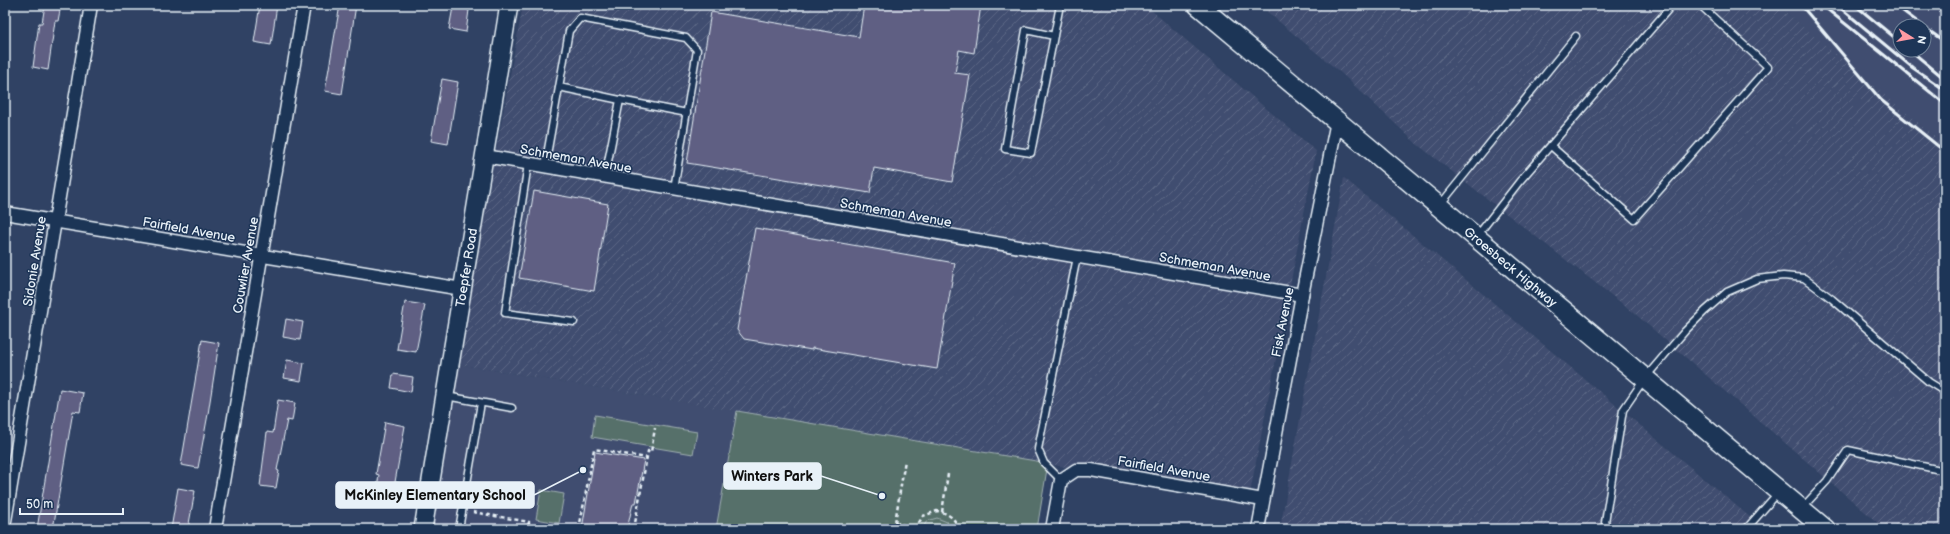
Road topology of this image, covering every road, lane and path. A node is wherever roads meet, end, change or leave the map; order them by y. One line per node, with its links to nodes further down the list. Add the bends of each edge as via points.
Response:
1 (91, 5): 22 (street, Sidonie Avenue)
2 (304, 5): 24 (street, Couwlier Avenue)
3 (509, 5): 15 (street, Toepfer Road)
4 (1060, 5): 8 (lane)
5 (1198, 5): 13 (main road, Groesbeck Highway)
6 (1672, 5): 14 (lane)
7 (1700, 5): 14 (lane, via 1768,67 1634,218)
8 (1054, 36): 8 (lane, via 1031,153 1004,149 1026,30)
9 (1576, 36): 20 (lane)
10 (559, 87): 11 (lane); 12 (lane, via 569,31 580,18 686,38 697,50); 17 (lane)
11 (620, 100): 12 (lane); 18 (lane)
12 (687, 113): 19 (lane)
13 (1337, 121): 20 (main road, Groesbeck Highway); 27 (street, Fisk Avenue)
14 (1551, 146): 23 (lane)
15 (485, 156): 16 (street, Schmeman Avenue); 26 (street, Toepfer Road)
16 (528, 164): 17 (street, Schmeman Avenue); 28 (lane, via 506,313)
17 (544, 166): 18 (street, Schmeman Avenue)
18 (605, 177): 19 (street, Schmeman Avenue)
19 (674, 189): 25 (street, Schmeman Avenue)
20 (1439, 207): 23 (main road, Groesbeck Highway)
21 (5, 213): 22 (street, Fairfield Avenue)
22 (55, 221): 24 (street, Fairfield Avenue); 45 (street, Sidonie Avenue)
23 (1476, 237): 29 (main road, Groesbeck Highway)
24 (261, 256): 26 (street, Fairfield Avenue); 47 (street, Couwlier Avenue)
25 (1077, 257): 27 (street, Schmeman Avenue); 39 (lane, via 1038,449 1044,463)
26 (462, 290): 31 (street, Toepfer Road)
27 (1302, 295): 41 (street, Fisk Avenue)
28 (574, 322)
29 (1644, 378): 30 (lane, via 1685,331 1727,292 1757,278 1783,276 1804,278 1929,382); 40 (main road, Groesbeck Highway); 58 (lane, via 1623,410 1605,522)
30 (1945, 392)
31 (444, 396): 32 (lane); 48 (street, Toepfer Road)
32 (481, 403): 33 (lane); 49 (lane)
33 (512, 408)
34 (655, 428): 35 (path, via 651,452 648,451)
35 (647, 458): 51 (path, via 594,449); 52 (path)
36 (905, 460): 46 (path)
37 (1945, 471): 42 (lane, via 1848,450 1827,481)
38 (948, 474): 44 (path)
39 (1062, 480): 41 (street, Fairfield Avenue, via 1076,470 1091,470); 56 (street)
40 (1780, 491): 42 (main road, Groesbeck Highway); 59 (lane)
41 (1263, 500): 57 (street, Fisk Avenue)
42 (1801, 509): 60 (main road, Groesbeck Highway)
43 (473, 512): 50 (path, via 529,522 528,526)
44 (942, 512): 54 (path, via 930,512 923,516); 55 (path, via 951,516)
45 (5, 521)
46 (895, 522): 53 (path); 54 (path)
47 (215, 529)
48 (423, 529)
49 (459, 529)
50 (546, 529)
51 (580, 529)
52 (634, 529)
53 (894, 529)
54 (914, 529)
55 (959, 529)
56 (1052, 529)
57 (1258, 529)
58 (1608, 529)
59 (1746, 529)
60 (1825, 529)

